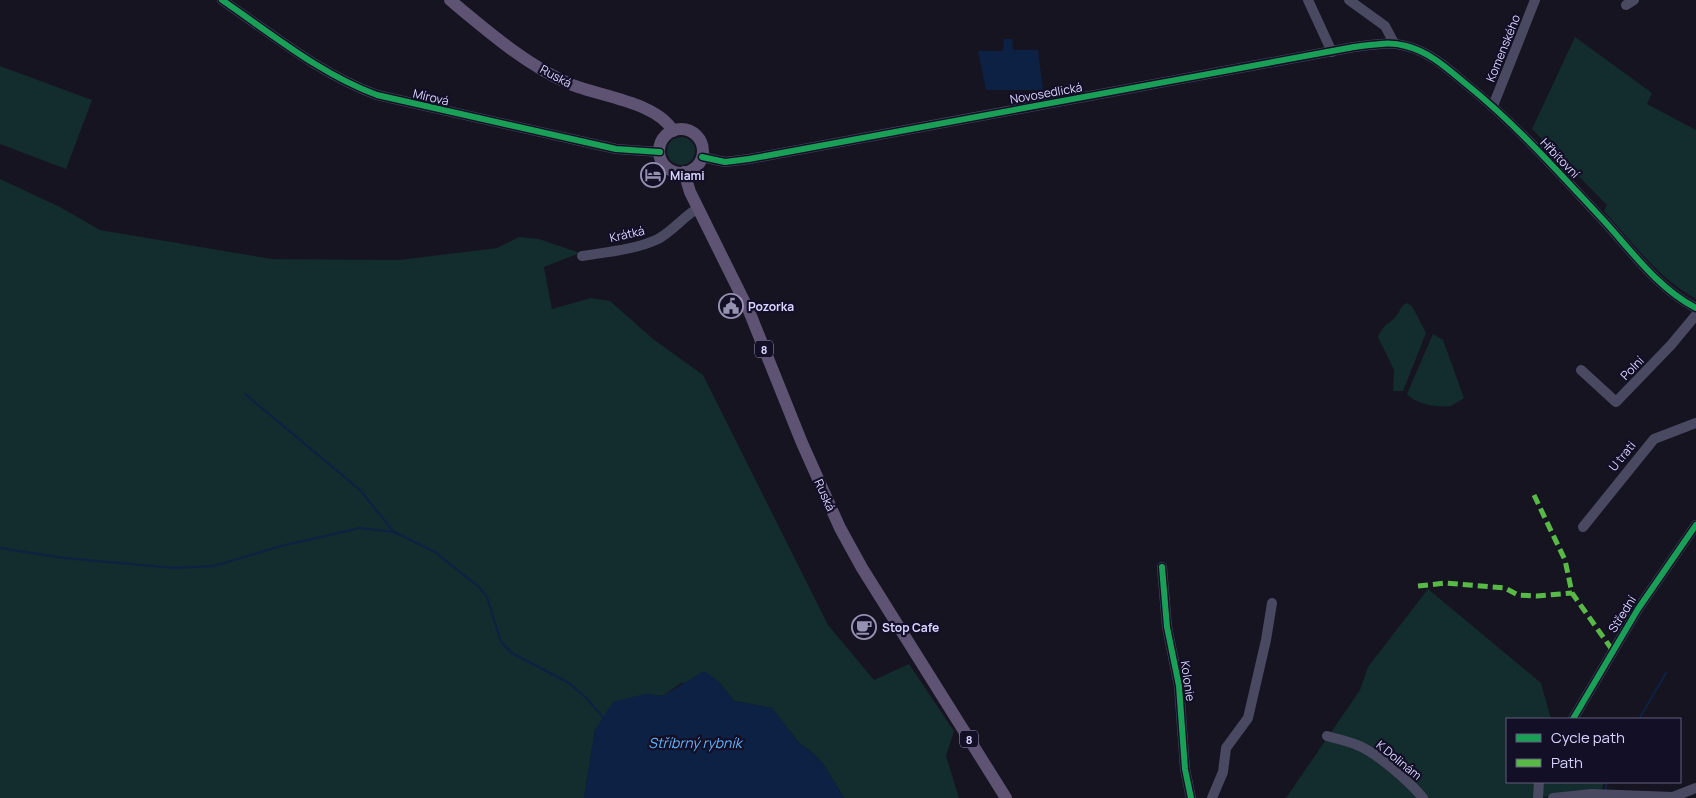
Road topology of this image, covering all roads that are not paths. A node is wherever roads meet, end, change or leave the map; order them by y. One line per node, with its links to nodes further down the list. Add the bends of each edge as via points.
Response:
1 (222, 0): 10 (street, Mírová, via 316,65 377,95 616,149)
2 (450, 0): 9 (main road, Ruská, via 542,69 582,89 643,108 666,122)
3 (1308, 0): 7 (street)
4 (1535, 0): 8 (street, Komenského)
5 (1355, 2): 6 (street, via 1385,26)
6 (1394, 43): 7 (street, Novosedlická); 8 (street, Hřbitovní, via 1434,58)
7 (1332, 52): 11 (street, Novosedlická, via 783,153 726,162)
8 (1493, 106): 15 (street, Hřbitovní, via 1654,276 1673,294)
9 (673, 131): 10 (main road, via 664,139); 11 (main road, via 693,132 702,143)
10 (660, 152): 12 (main road, via 666,166)
11 (702, 157): 12 (main road, via 695,168)
12 (684, 172): 13 (main road, Ruská / 8)
13 (698, 208): 14 (street, Krátká, via 660,238 647,244); 27 (main road, Ruská / 8, via 749,311 840,528)
14 (582, 256)
15 (1696, 308)
16 (1696, 314): 17 (street, Polní, via 1672,345 1616,402)
17 (1581, 370)
18 (1696, 423): 20 (street, U trati, via 1654,439)
19 (1696, 525): 23 (street, Střední, via 1638,609)
20 (1583, 526)
21 (1162, 567): 28 (street, Kolonie, via 1167,627 1179,686 1185,769)
22 (1272, 602): 29 (street, via 1248,718 1226,748 1223,772)
23 (1574, 718)
24 (1327, 736): 30 (street, K Dolinám, via 1373,753)
25 (1539, 783): 31 (street)
26 (1696, 788): 32 (street, via 1673,797 1592,794)
27 (1006, 798)
28 (1191, 798)
29 (1212, 798)
30 (1423, 798)
31 (1538, 798)
32 (1553, 798)

